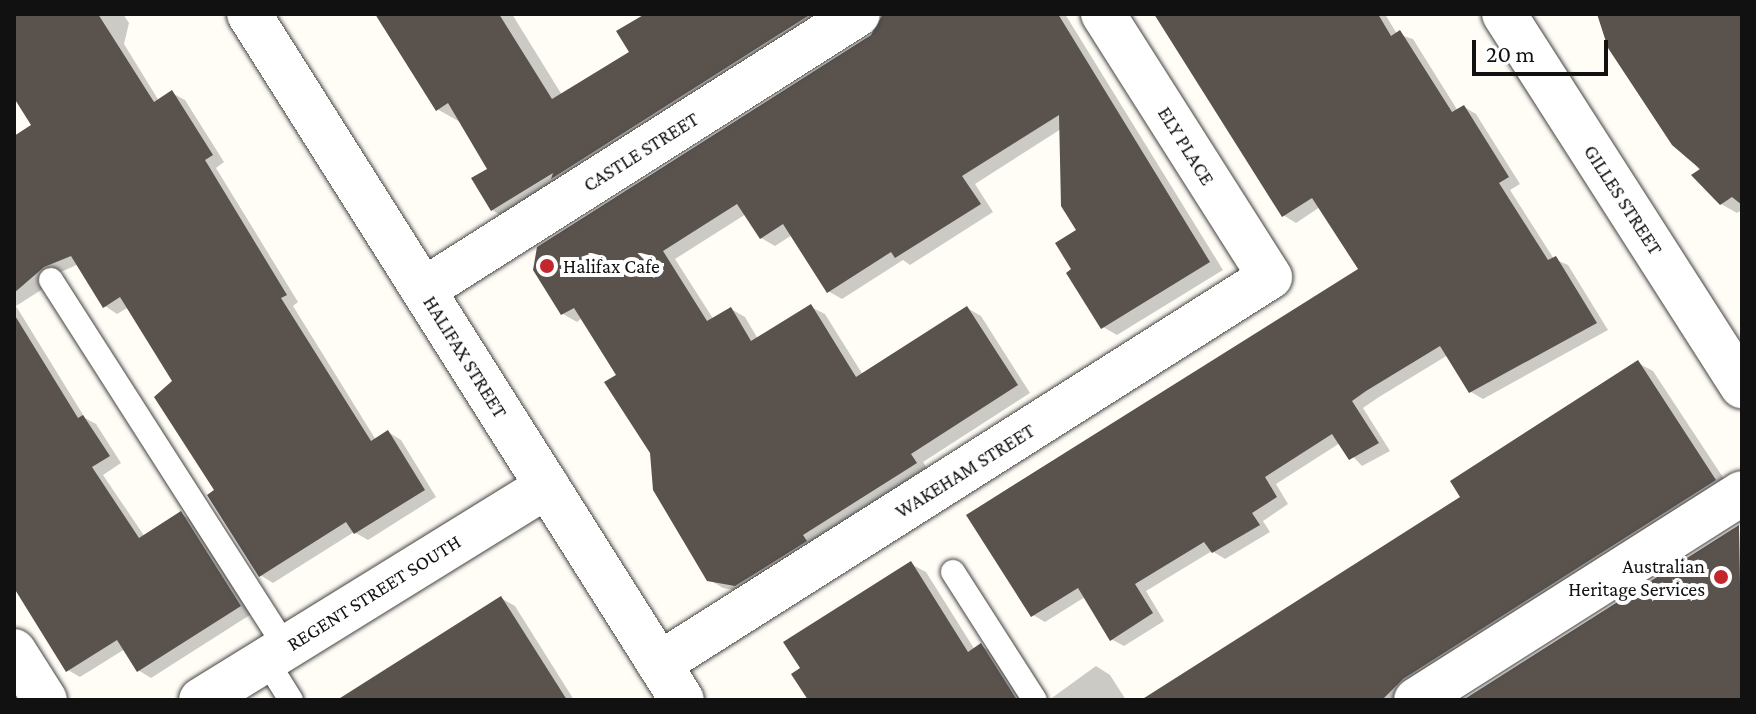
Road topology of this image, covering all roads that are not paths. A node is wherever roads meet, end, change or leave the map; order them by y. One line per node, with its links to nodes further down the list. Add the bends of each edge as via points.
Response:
1 (249, 14): 7 (street, HALIFAX STREET)
2 (858, 14): 7 (street, CASTLE STREET)
3 (1103, 14): 5 (street, ELY PLACE)
4 (1504, 14): 8 (street, GILLES STREET)
5 (1270, 277): 14 (street, WAKEHAM STREET)
6 (51, 280): 13 (lane)
7 (423, 290): 9 (street, HALIFAX STREET)
8 (1742, 386)
9 (547, 486): 13 (street, REGENT STREET SOUTH); 14 (street, HALIFAX STREET)
10 (1742, 493): 20 (street)
11 (953, 572): 19 (lane)
12 (14, 651): 15 (street)
13 (276, 654): 16 (street, REGENT STREET SOUTH); 17 (lane)
14 (659, 664): 18 (street, HALIFAX STREET)
15 (45, 700)
16 (201, 700)
17 (291, 700)
18 (682, 700)
19 (1035, 700)
20 (1416, 700)

